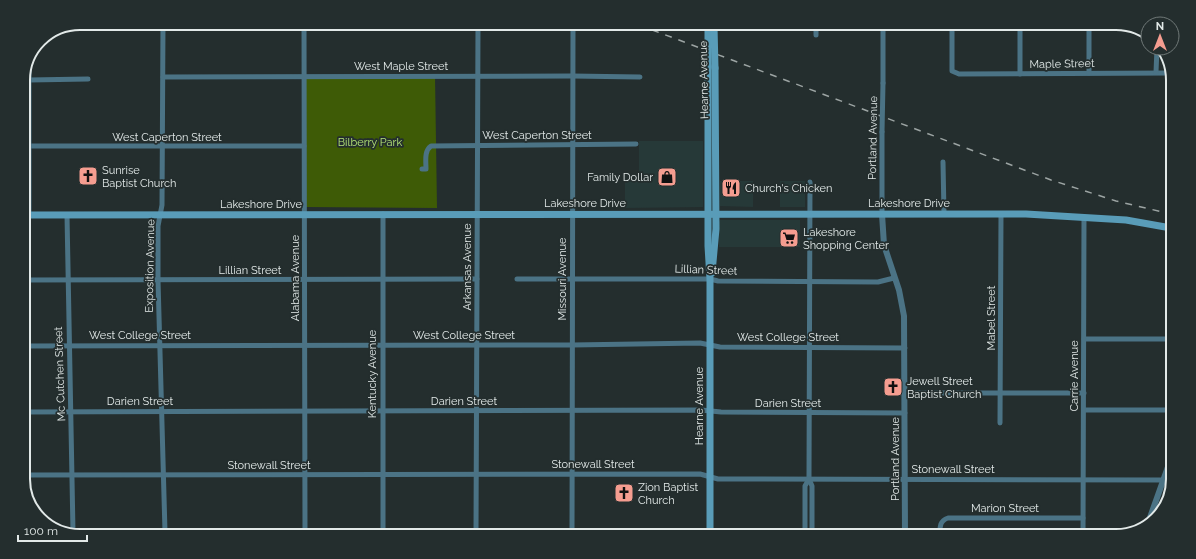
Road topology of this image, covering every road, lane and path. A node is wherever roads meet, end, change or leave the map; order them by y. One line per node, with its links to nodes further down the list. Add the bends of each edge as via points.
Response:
1 (162, 30): 21 (street, Exposition Avenue)
2 (304, 30): 22 (street, Alabama Avenue)
3 (478, 30): 19 (street, Arkansas Avenue)
4 (572, 30): 20 (street, Missouri Avenue)
5 (708, 30): 14 (main road, Hearne Avenue, bridge)
6 (714, 30): 14 (main road, Hearne Avenue, bridge)
7 (816, 30): 12 (street)
8 (883, 30): 43 (street, Portland Avenue, bridge)
9 (952, 30): 18 (street, Maple Street, via 952,71 962,74)
10 (1020, 30): 18 (street)
11 (1089, 30): 16 (street)
12 (816, 36)
13 (1157, 56): 15 (street)
14 (711, 67): 32 (main road, Hearne Avenue); 33 (main road, Hearne Avenue)
15 (1156, 72): 16 (street, Maple Street); 17 (street, Maple Street)
16 (1089, 73): 18 (street, Maple Street)
17 (1165, 73)
18 (1020, 74)
19 (477, 76): 20 (street, West Maple Street); 22 (street, West Maple Street); 30 (street, Arkansas Avenue)
20 (572, 76): 23 (street, West Maple Street); 27 (street, Missouri Avenue)
21 (162, 77): 22 (street, West Maple Street); 31 (street, Exposition Avenue)
22 (304, 77): 29 (street, Alabama Avenue)
23 (640, 77)
24 (88, 79): 25 (street)
25 (30, 80)
26 (636, 144): 27 (street, West Caperton Street)
27 (572, 145): 30 (street, West Caperton Street); 40 (street, Missouri Avenue)
28 (30, 146): 31 (street, West Caperton Street)
29 (304, 146): 31 (street, West Caperton Street); 49 (street, Alabama Avenue)
30 (477, 146): 35 (street, West Caperton Street, via 431,146 427,148 426,169); 39 (street, Arkansas Avenue)
31 (162, 147): 48 (street, Exposition Avenue)
32 (707, 149): 33 (main road); 37 (main road, Hearne Avenue)
33 (716, 149): 41 (main road, Hearne Avenue)
34 (943, 162): 44 (street)
35 (422, 169)
36 (810, 182): 42 (street)
37 (708, 213): 40 (main road, Lakeshore Drive); 41 (main road, Lakeshore Drive); 59 (main road, Hearne Avenue)
38 (383, 214): 39 (main road, Lakeshore Drive); 49 (main road, Lakeshore Drive); 55 (street, Kentucky Avenue)
39 (477, 214): 40 (main road, Lakeshore Drive); 56 (street, Arkansas Avenue)
40 (572, 214): 58 (street, Missouri Avenue)
41 (716, 214): 42 (main road, Lakeshore Drive); 59 (main road, Hearne Avenue, via 714,263)
42 (810, 214): 43 (main road, Lakeshore Drive); 64 (street)
43 (882, 214): 44 (main road, Lakeshore Drive); 54 (street, Portland Avenue, via 884,245)
44 (944, 214): 45 (main road, Lakeshore Drive)
45 (1001, 214): 50 (main road, Lakeshore Drive); 79 (street, Mabel Street)
46 (30, 215): 47 (main road, Lakeshore Drive)
47 (67, 215): 48 (main road, Lakeshore Drive); 61 (street, Mc Cutchen Street)
48 (160, 215): 49 (main road, Lakeshore Drive); 62 (street, Exposition Avenue)
49 (304, 215): 63 (street, Alabama Avenue)
50 (1084, 217): 51 (main road, Lakeshore Drive); 65 (street, Carrie Avenue)
51 (1147, 224): 52 (main road, Lakeshore Drive); 53 (main road, Lakeshore Drive)
52 (1166, 227)
53 (1166, 230)
54 (894, 278): 64 (street, Lillian Street, via 878,282); 76 (street, Portland Avenue, via 903,309)
55 (383, 279): 56 (street, Lillian Street); 63 (street, Lillian Street); 69 (street, Kentucky Avenue)
56 (477, 279): 70 (street, Arkansas Avenue)
57 (517, 279): 58 (street, Lillian Street)
58 (572, 279): 59 (street, Lillian Street); 71 (street, Missouri Avenue)
59 (710, 279): 64 (street, Lillian Street); 72 (main road, Hearne Avenue)
60 (30, 280): 61 (street, Lillian Street)
61 (67, 280): 62 (street, Lillian Street); 74 (street, Mc Cutchen Street)
62 (158, 280): 63 (street, Lillian Street); 67 (street, Exposition Avenue)
63 (305, 280): 68 (street, Alabama Avenue)
64 (809, 282): 75 (street)
65 (1084, 338): 66 (street); 77 (street, Carrie Avenue)
66 (1166, 338)
67 (159, 345): 68 (street, West College Street); 74 (street, West College Street); 84 (street, Exposition Avenue)
68 (304, 345): 69 (street, West College Street); 85 (street, Alabama Avenue)
69 (383, 345): 70 (street, West College Street); 86 (street, Kentucky Avenue)
70 (477, 345): 71 (street, West College Street); 87 (street, Arkansas Avenue)
71 (572, 345): 72 (street, West College Street); 80 (street, Missouri Avenue)
72 (710, 345): 75 (street, West College Street); 88 (main road, Hearne Avenue)
73 (30, 346): 74 (street, West College Street)
74 (69, 346): 83 (street, Mc Cutchen Street)
75 (809, 347): 76 (street, West College Street); 90 (street)
76 (905, 348): 78 (street, Portland Avenue)
77 (1084, 393): 79 (street); 81 (street, Carrie Avenue)
78 (905, 394): 79 (street); 91 (street, Portland Avenue)
79 (1001, 394): 92 (street, Mabel Street)
80 (572, 410): 87 (street, Darien Street); 88 (street, Darien Street); 95 (street, Missouri Avenue)
81 (1084, 410): 82 (street); 104 (street, Carrie Avenue)
82 (1166, 410)
83 (71, 411): 84 (street, Darien Street); 89 (street, Darien Street); 97 (street, Mc Cutchen Street)
84 (161, 411): 85 (street, Darien Street); 98 (street, Exposition Avenue)
85 (304, 411): 86 (street, Darien Street); 99 (street, Alabama Avenue)
86 (382, 411): 87 (street, Darien Street); 100 (street, Kentucky Avenue)
87 (477, 411): 94 (street, Arkansas Avenue)
88 (710, 411): 90 (street, Darien Street); 101 (main road, Hearne Avenue)
89 (30, 412)
90 (809, 413): 91 (street, Darien Street); 102 (street)
91 (905, 414): 103 (street, Portland Avenue)
92 (1000, 422)
93 (1166, 472): 105 (street)
94 (477, 474): 95 (street, Stonewall Street); 100 (street, Stonewall Street); 112 (street, Arkansas Avenue)
95 (572, 474): 101 (street, Stonewall Street); 113 (street, Missouri Avenue)
96 (30, 475): 97 (street, Stonewall Street)
97 (72, 475): 98 (street, Stonewall Street); 108 (street, Mc Cutchen Street)
98 (163, 475): 99 (street, Stonewall Street); 109 (street, Exposition Avenue)
99 (304, 475): 100 (street, Stonewall Street); 110 (street, Alabama Avenue)
100 (382, 475): 111 (street, Kentucky Avenue)
101 (710, 476): 102 (street, Stonewall Street, via 718,479); 114 (main road, Hearne Avenue)
102 (809, 479): 103 (street, Stonewall Street); 115 (street, via 805,486); 116 (street, via 812,486)
103 (905, 479): 104 (street, Stonewall Street); 117 (street, Portland Avenue)
104 (1084, 480): 105 (street, Stonewall Street); 107 (street, Carrie Avenue)
105 (1163, 480): 106 (street)
106 (1151, 515)
107 (1084, 518): 118 (street, Marion Street, via 948,518 940,524); 119 (street, Carrie Avenue)
108 (73, 528)
109 (165, 529)
110 (305, 529)
111 (383, 529)
112 (476, 529)
113 (572, 529)
114 (710, 529)
115 (805, 529)
116 (812, 529)
117 (905, 529)
118 (940, 529)
119 (1083, 529)

